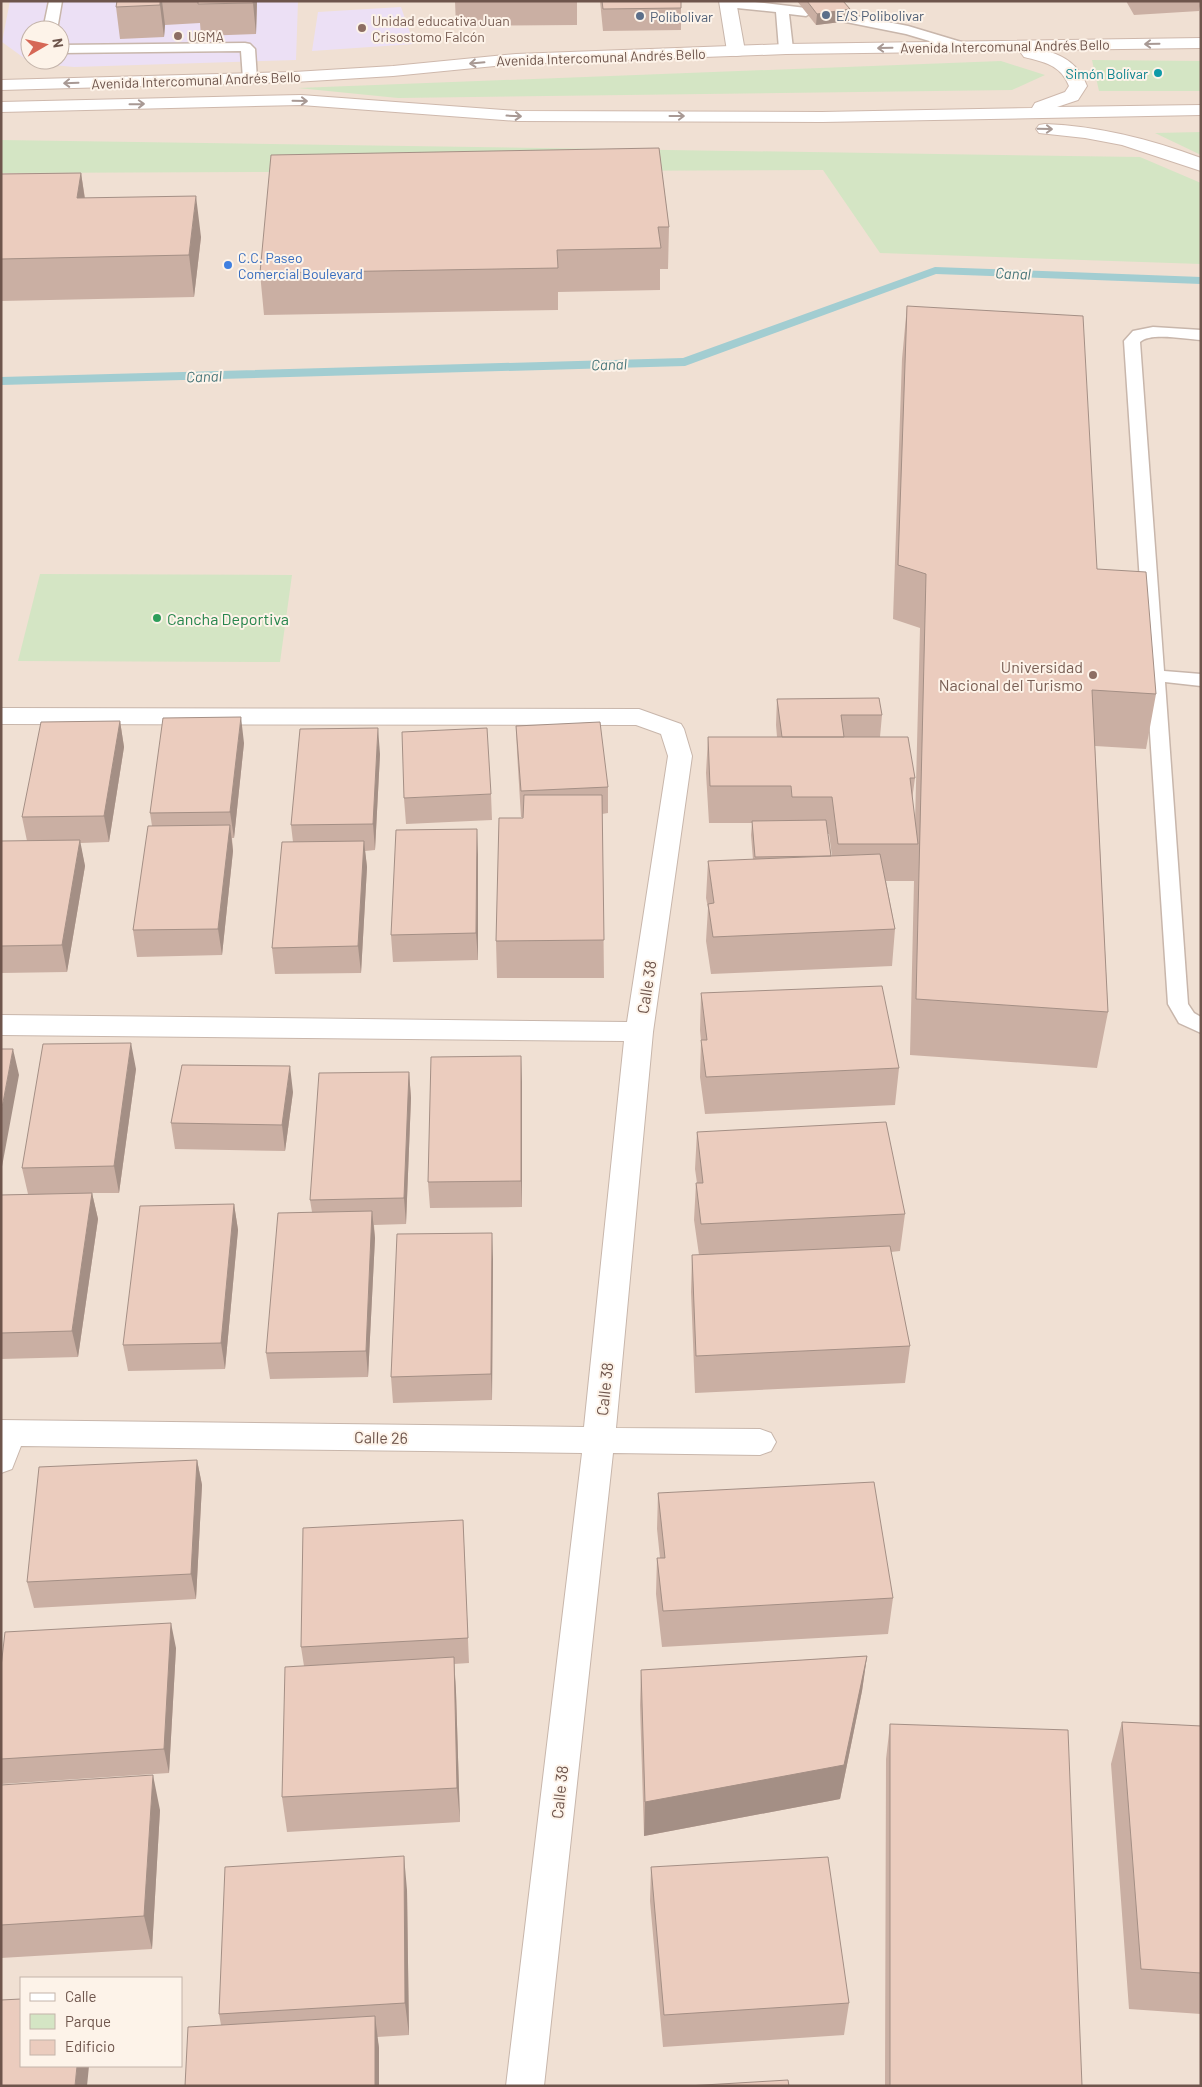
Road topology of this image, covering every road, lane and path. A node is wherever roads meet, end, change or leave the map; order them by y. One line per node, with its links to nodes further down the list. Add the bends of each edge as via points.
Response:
1 (56, 1): 6 (lane)
2 (727, 2): 3 (lane); 12 (main road)
3 (782, 10): 4 (lane); 11 (lane)
4 (806, 12)
5 (846, 18): 8 (lane, via 908,30)
6 (52, 20)
7 (1201, 43): 9 (main road, Avenida Intercomunal Andrés Bello, one-way to 9)
8 (963, 47): 9 (main road, Avenida Intercomunal Andrés Bello); 11 (main road, Avenida Intercomunal Andrés Bello, one-way to 11)
9 (981, 47): 17 (main road, via 1038,54 1058,60 1075,77 1078,86 1072,96 1060,101)
10 (70, 49): 13 (lane, via 244,47 248,49)
11 (786, 49): 12 (main road, Avenida Intercomunal Andrés Bello)
12 (736, 51): 13 (main road, Avenida Intercomunal Andrés Bello, one-way to 13, via 516,59 392,71)
13 (250, 79): 14 (main road, Avenida Intercomunal Andrés Bello, one-way to 14)
14 (1, 85)
15 (1, 107): 18 (main road, Avenida Intercomunal Andrés Bello, one-way to 18, via 301,100 517,116)
16 (1201, 110): 17 (main road, Avenida Intercomunal Andrés Bello)
17 (1000, 114): 18 (main road, Avenida Intercomunal Andrés Bello)
18 (822, 117): 19 (main road, one-way to 19, via 877,127 1073,130 1128,140)
19 (1201, 165)
20 (1201, 335): 21 (lane, via 1153,332 1139,334 1132,341)
21 (1155, 676): 22 (lane); 25 (lane, via 1178,1004 1186,1018)
22 (1201, 680)
23 (1, 716): 26 (main road, Calle 38, via 639,717 672,729 680,756)
24 (1, 1025): 26 (main road)
25 (1201, 1026)
26 (639, 1032): 27 (main road, Calle 38)
27 (599, 1440): 28 (main road, Calle 26); 29 (main road, Calle 26); 30 (main road, Calle 38)
28 (4, 1442)
29 (760, 1442)
30 (525, 2086)

